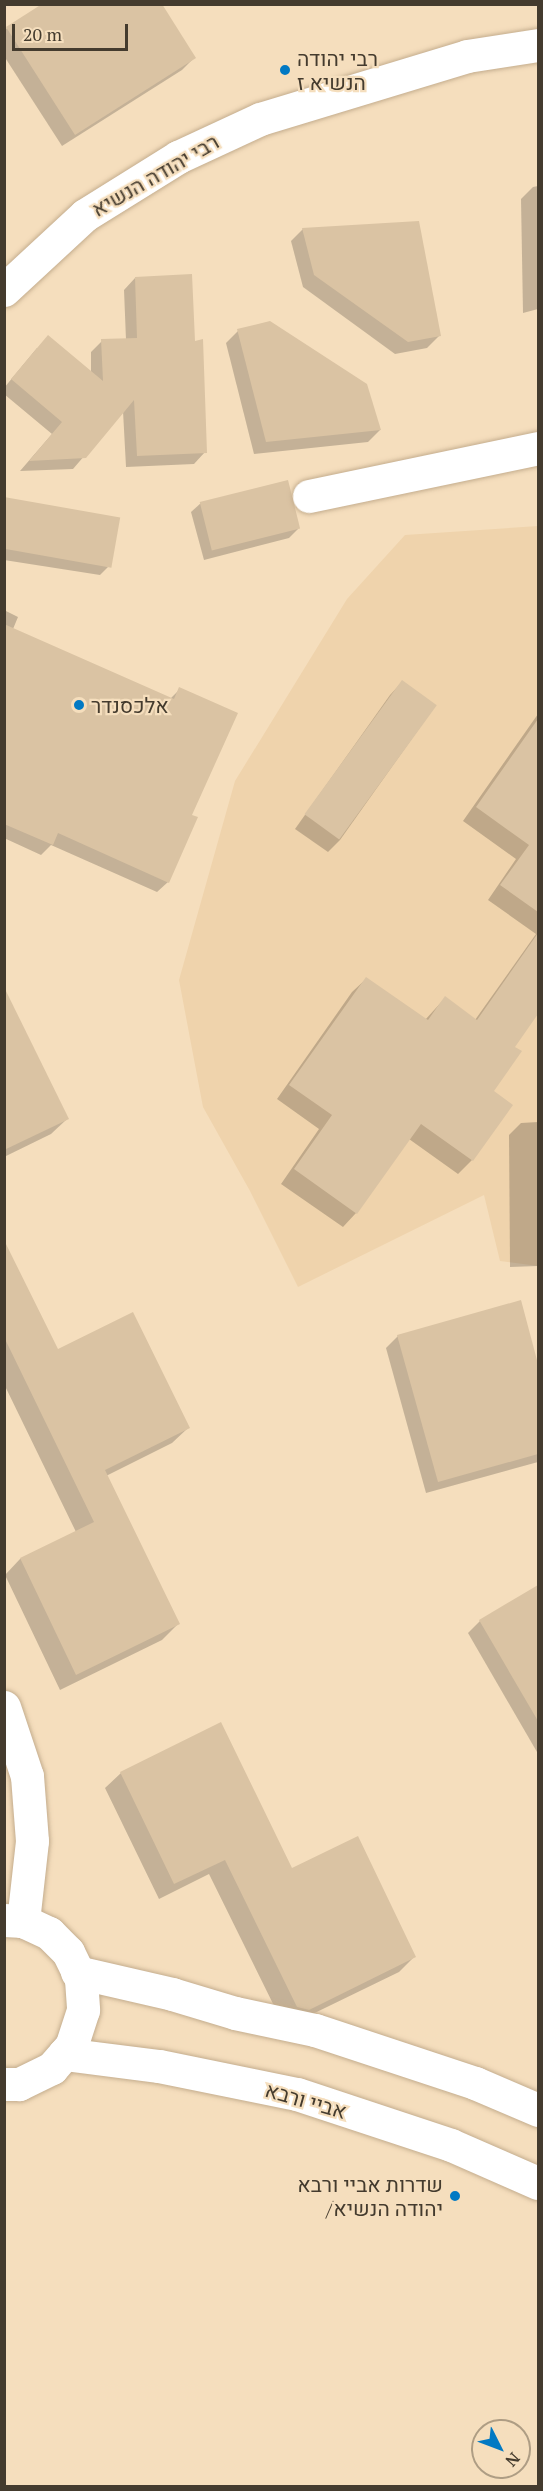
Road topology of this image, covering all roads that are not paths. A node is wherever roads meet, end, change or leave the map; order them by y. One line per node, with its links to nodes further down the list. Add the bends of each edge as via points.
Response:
1 (538, 45): 2 (street, רבי יהודה הנשיא, via 467,56 354,88 250,123 178,156 85,215)
2 (4, 290)
3 (538, 448): 4 (street)
4 (309, 496)
5 (4, 1707): 6 (street, via 27,1776 32,1842)
6 (14, 1921): 7 (street, via 49,1933 68,1952)
7 (77, 1972): 8 (street, via 83,2010 71,2046); 10 (street, via 315,2030 475,2083)
8 (64, 2054): 9 (street, via 52,2068 19,2084); 11 (street, אביי ורבא, via 159,2066 297,2094 451,2145)
9 (4, 2084)
10 (538, 2110)
11 (538, 2183)

